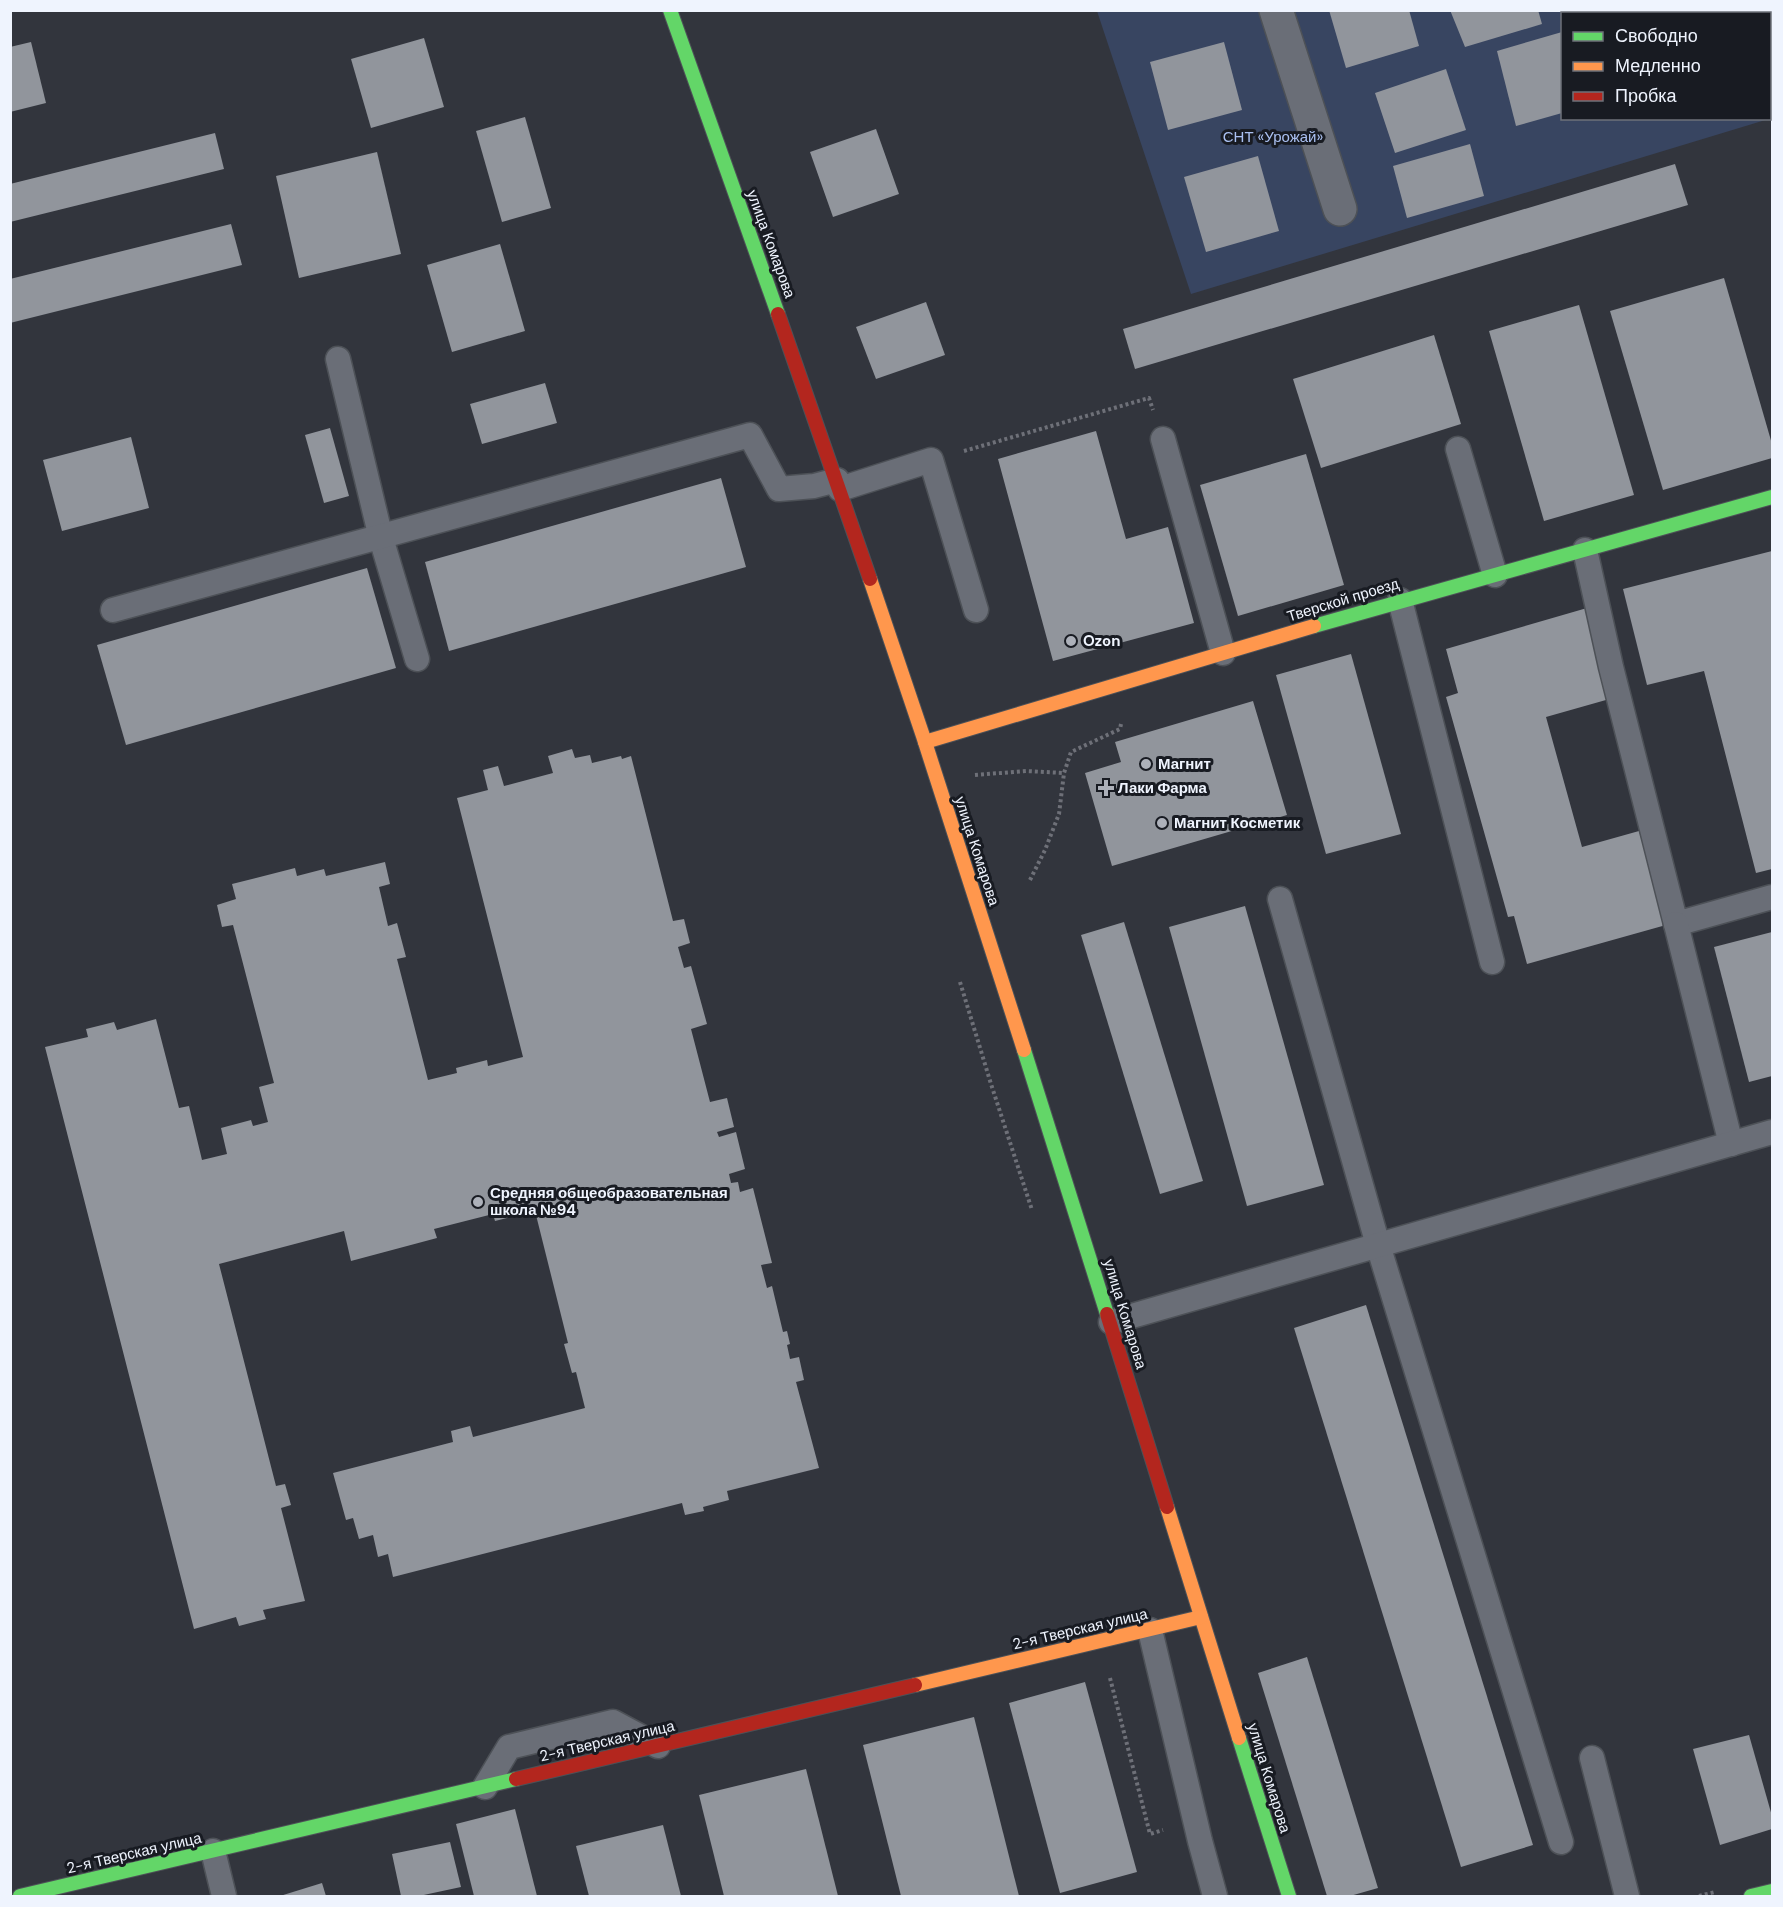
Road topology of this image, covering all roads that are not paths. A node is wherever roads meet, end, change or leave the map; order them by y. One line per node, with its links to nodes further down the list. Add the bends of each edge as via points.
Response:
1 (670, 10): 7 (street, улица Комарова)
2 (1276, 10): 3 (street)
3 (1340, 209)
4 (338, 359): 9 (lane)
5 (1163, 439): 15 (lane)
6 (1458, 449): 11 (lane)
7 (839, 484): 9 (lane, via 779,489 750,435); 14 (lane, via 931,460); 17 (street, улица Комарова)
8 (1773, 497): 10 (street, Тверской проезд)
9 (381, 538): 13 (lane); 16 (lane)
10 (1585, 550): 11 (street, Тверской проезд); 20 (lane)
11 (1495, 574): 12 (street, Тверской проезд)
12 (1400, 600): 15 (street, Тверской проезд); 21 (lane)
13 (113, 610)
14 (976, 610)
15 (1223, 653): 17 (street, Тверской проезд)
16 (417, 659)
17 (925, 742): 25 (street, улица Комарова)
18 (1773, 897): 20 (lane)
19 (1280, 899): 24 (lane)
20 (1676, 924): 23 (lane)
21 (1492, 962)
22 (1773, 1132): 23 (lane)
23 (1731, 1144): 24 (lane)
24 (1378, 1245): 25 (lane); 31 (lane)
25 (1111, 1322): 26 (street, улица Комарова)
26 (1199, 1611): 27 (street, via 1165,1614 1149,1622); 38 (street, улица Комарова)
27 (1146, 1631): 28 (street, 2-я Тверская улица); 37 (lane)
28 (658, 1746): 30 (street, 2-я Тверская улица); 30 (lane, via 613,1722 509,1747)
29 (1592, 1758): 39 (lane)
30 (485, 1787): 32 (street, 2-я Тверская улица)
31 (1561, 1842)
32 (213, 1851): 33 (street, 2-я Тверская улица); 36 (lane)
33 (85, 1889): 35 (street, 2-я Тверская улица)
34 (1773, 1891): 40 (street)
35 (20, 1896)
36 (224, 1896)
37 (1215, 1896)
38 (1289, 1896)
39 (1627, 1896)
40 (1751, 1896)

